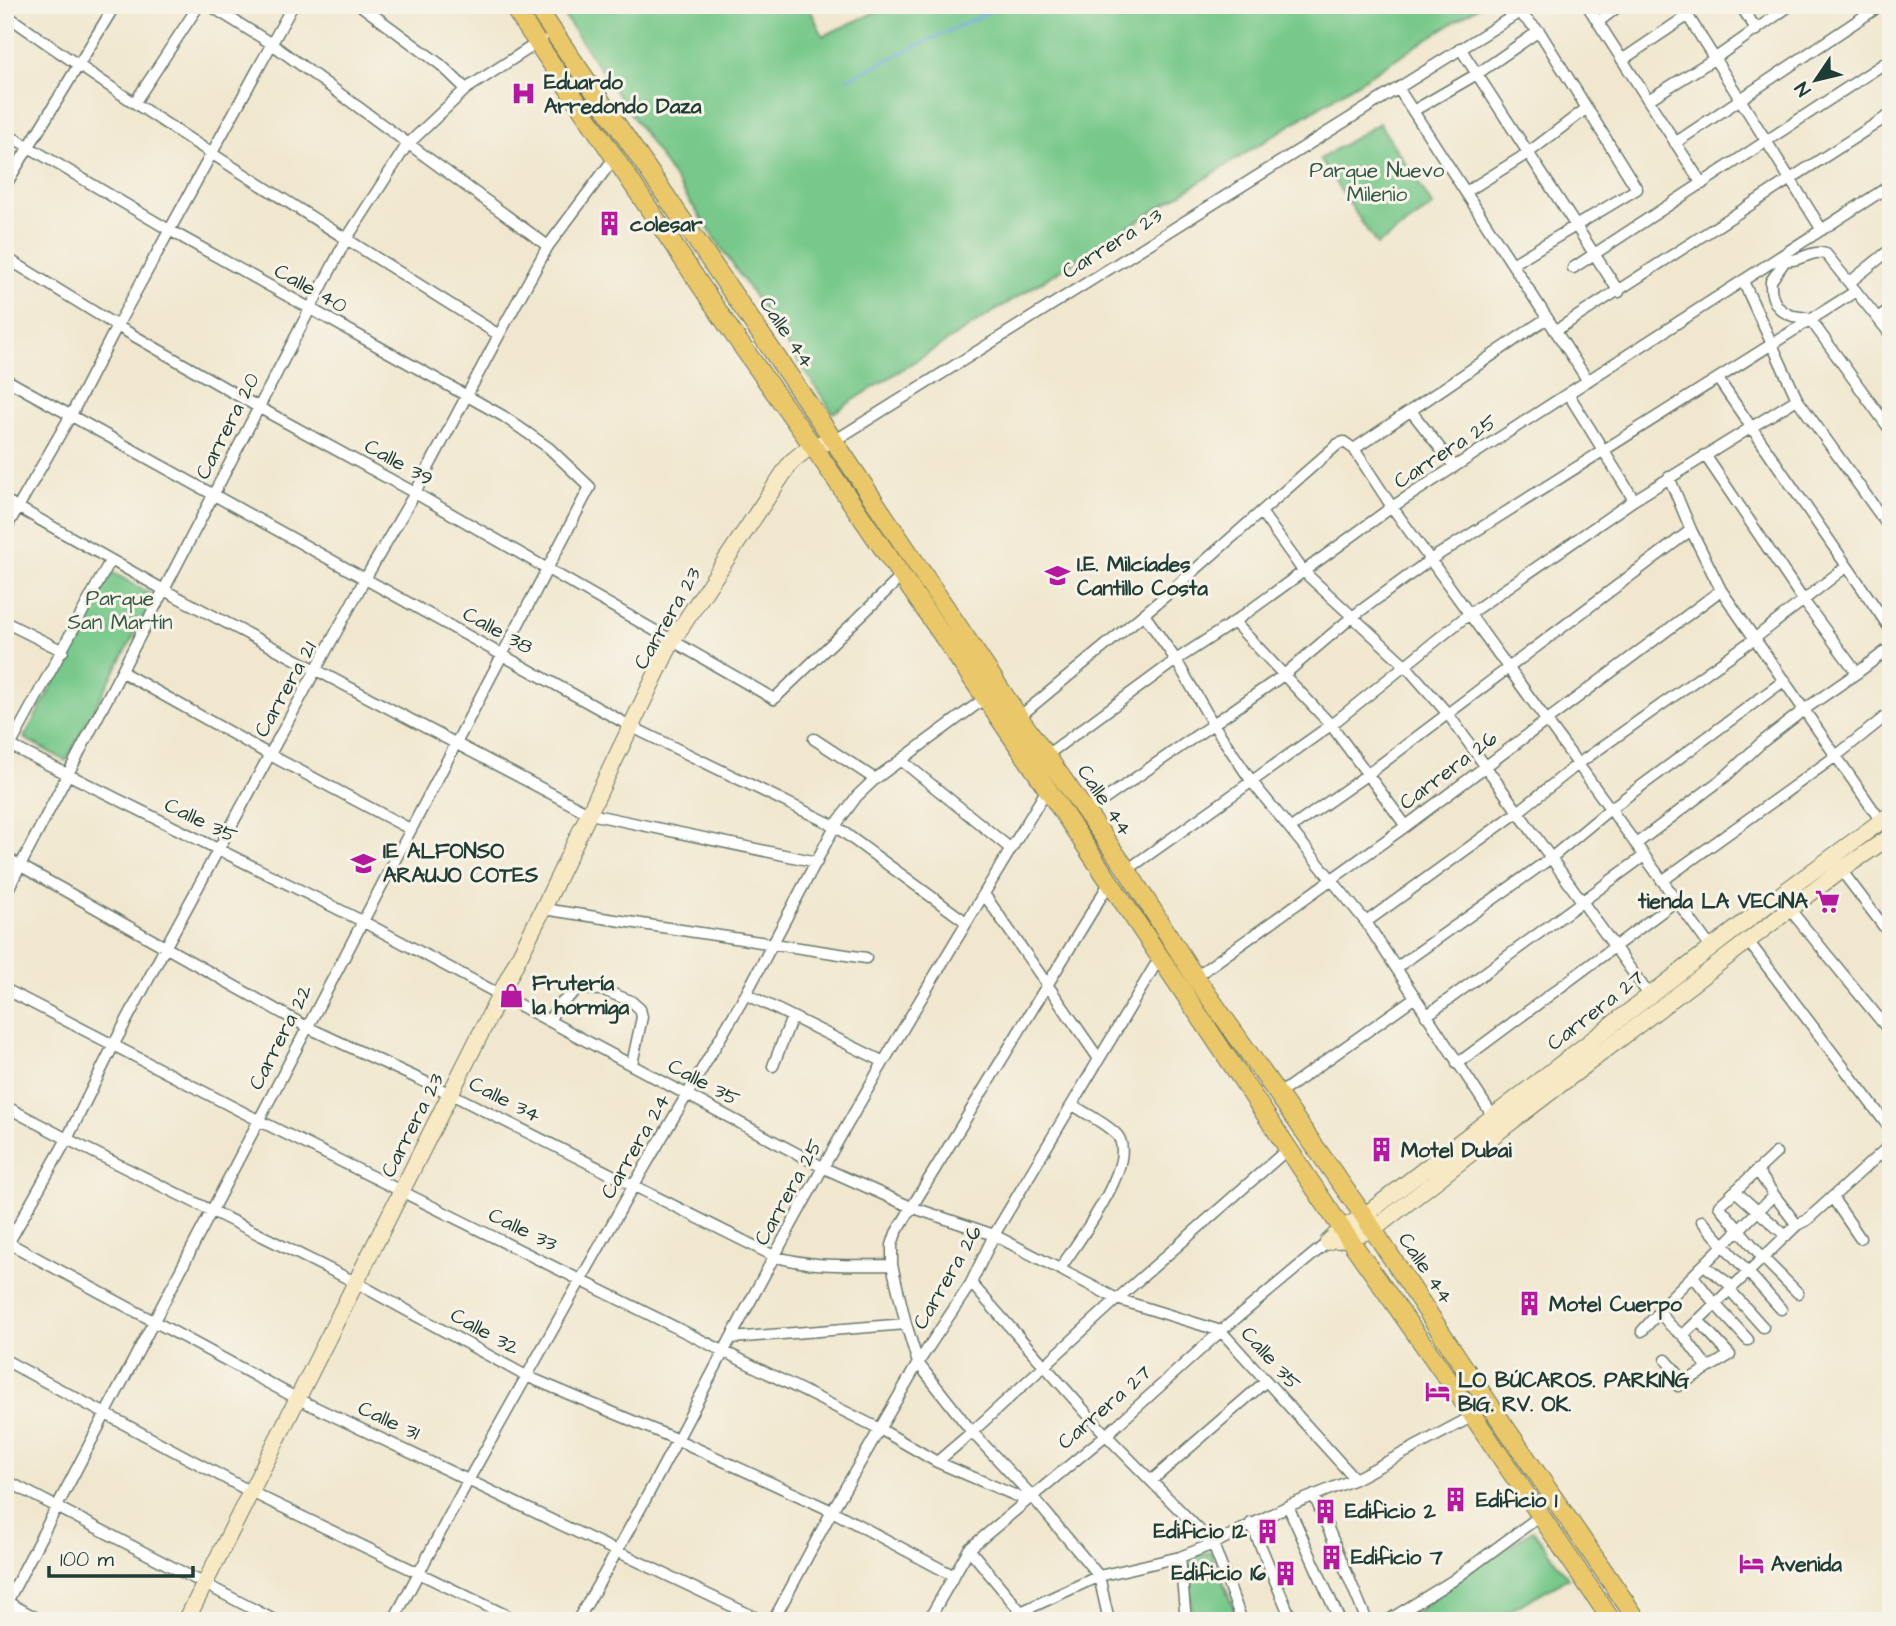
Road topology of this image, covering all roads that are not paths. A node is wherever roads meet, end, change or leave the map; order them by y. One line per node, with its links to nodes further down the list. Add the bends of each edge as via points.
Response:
1 (115, 5): 28 (street)
2 (199, 5): 34 (street)
3 (209, 5): 23 (street)
4 (293, 5): 23 (street)
5 (360, 5): 31 (street)
6 (512, 5): 22 (main road, Calle 44)
7 (535, 5): 21 (main road, Calle 44)
8 (1531, 5): 15 (street, Carrera 23)
9 (1587, 5): 18 (street)
10 (1620, 5): 18 (street)
11 (1681, 5): 17 (street)
12 (1740, 5): 19 (street)
13 (1791, 5): 19 (street)
14 (1881, 5): 32 (street)
15 (1519, 13): 20 (street); 24 (street, Carrera 23)
16 (5, 15): 28 (street)
17 (1687, 16): 25 (street); 27 (street)
18 (1598, 22): 27 (street)
19 (1756, 30): 25 (street)
20 (1539, 31): 29 (street); 35 (street)
21 (553, 32): 22 (street, Carrera 20); 86 (main road, Calle 44)
22 (538, 43): 31 (street, Carrera 20); 45 (main road, Calle 44)
23 (272, 44): 41 (street); 43 (street)
24 (1460, 48): 29 (street); 30 (street, Carrera 23)
25 (1714, 59): 32 (street); 33 (street)
26 (1891, 59): 39 (street)
27 (1622, 60): 33 (street)
28 (77, 65): 34 (street); 42 (street)
29 (1477, 74): 36 (street); 44 (street)
30 (1398, 88): 36 (street); 86 (street, Carrera 23)
31 (466, 89): 41 (street, Carrera 20)
32 (1740, 99): 39 (street); 40 (street)
33 (1648, 100): 40 (street)
34 (135, 102): 43 (street)
35 (1587, 108): 44 (street); 51 (street, via 1637,189)
36 (1413, 111): 50 (street)
37 (1891, 114): 46 (street)
38 (5, 133): 42 (street, Calle 40)
39 (1766, 141): 46 (street); 47 (street)
40 (1675, 142): 47 (street)
41 (407, 145): 54 (street, Carrera 20); 55 (street)
42 (29, 147): 49 (street); 53 (street, Calle 40)
43 (213, 153): 53 (street); 54 (street)
44 (1528, 153): 50 (street); 51 (street)
45 (615, 157): 55 (street, Carrera 21); 87 (main road, Calle 44)
46 (1790, 179): 52 (street); 64 (street)
47 (1702, 184): 57 (street)
48 (1891, 185): 52 (street, Carrera 25)
49 (5, 186)
50 (1466, 192): 60 (street)
51 (1576, 226): 57 (street); 60 (street)
52 (1822, 230): 59 (street, Carrera 25)
53 (171, 231): 66 (street, Calle 40); 70 (street)
54 (347, 239): 66 (street, Carrera 20); 72 (street)
55 (548, 246): 72 (street, Carrera 21)
56 (1891, 249): 63 (street)
57 (1595, 256): 61 (street); 64 (street)
58 (5, 257): 70 (street, Calle 39)
59 (1782, 259): 62 (street, Carrera 25); 63 (street, via 1823,252); 69 (street, via 1771,281 1773,300 1791,316)
60 (1512, 264): 67 (street)
61 (1573, 268)
62 (1743, 281): 74 (street); 77 (street, Carrera 25)
63 (1853, 287): 68 (street); 69 (street)
64 (1619, 292): 71 (street)
65 (1891, 307): 68 (street)
66 (309, 309): 79 (street, Calle 40); 81 (street, Carrera 20)
67 (1547, 318): 71 (street); 82 (street)
68 (1878, 318): 73 (street)
69 (1810, 319): 74 (street); 85 (street)
70 (117, 326): 81 (street, Calle 39); 83 (street)
71 (1556, 331): 77 (street)
72 (499, 335): 79 (street, Carrera 21)
73 (1891, 335)
74 (1770, 343): 76 (street); 80 (street)
75 (5, 379): 83 (street, Calle 38)
76 (1718, 379): 84 (street); 89 (street)
77 (1588, 381): 78 (street, Carrera 25)
78 (1569, 395): 89 (street); 91 (street, Carrera 25)
79 (468, 396): 93 (street, Calle 40, via 549,448); 94 (street, Carrera 21)
80 (1797, 399): 84 (street); 103 (street)
81 (258, 407): 94 (street, Calle 39); 95 (street, Carrera 20)
82 (1411, 411): 88 (street); 91 (street)
83 (71, 415): 95 (street, Calle 38); 98 (street)
84 (1752, 428): 90 (street); 106 (street)
85 (1891, 431)
86 (834, 442): 87 (street, Carrera 23); 137 (main road, Calle 44)
87 (812, 445): 109 (main road, Calle 44); 121 (street, Carrera 23, via 791,462)
88 (1352, 447): 99 (street); 100 (street, via 1338,444)
89 (1602, 453): 97 (street); 104 (street)
90 (1704, 454): 92 (street); 113 (street)
91 (1454, 466): 99 (street, Carrera 25)
92 (1670, 477): 97 (street); 102 (street)
93 (590, 487): 107 (street, Carrera 22)
94 (415, 493): 107 (street, Calle 39); 110 (street, Carrera 21)
95 (214, 495): 110 (street, Calle 38); 111 (street, Carrera 20)
96 (5, 500): 98 (street)
97 (1634, 500): 115 (street)
98 (17, 507): 101 (street); 105 (street)
99 (1392, 507): 104 (street); 108 (street, Carrera 25)
100 (1261, 512): 108 (street); 114 (street)
101 (5, 530)
102 (1691, 530): 112 (street); 127 (street)
103 (1891, 530)
104 (1430, 560): 115 (street); 116 (street)
105 (110, 561): 111 (street); 123 (street)
106 (1847, 566): 113 (street); 119 (street)
107 (546, 568): 121 (street, Calle 39); 124 (street, Carrera 22)
108 (1304, 572): 116 (street); 118 (street, Carrera 25)
109 (901, 577): 121 (street, Calle 39, via 774,699); 133 (main road, Calle 44)
110 (365, 579): 124 (street, Calle 38); 128 (street, Carrera 21)
111 (164, 590): 128 (street); 129 (street, Carrera 20)
112 (1721, 590): 120 (street); 138 (street, Carrera 26)
113 (1802, 600): 120 (street); 130 (street)
114 (1144, 614): 125 (street); 137 (street)
115 (1469, 614): 126 (street); 127 (street)
116 (1352, 617): 126 (street); 131 (street)
117 (5, 622): 123 (street)
118 (1234, 622): 125 (street, Carrera 25); 131 (street)
119 (1891, 630)
120 (1754, 639): 132 (street); 149 (street)
121 (673, 641): 141 (street, Carrera 23)
122 (1891, 647): 130 (street)
123 (63, 651): 144 (street)
124 (501, 654): 141 (street, Calle 38); 143 (street, Carrera 22)
125 (1176, 660): 139 (street); 146 (street, Carrera 25)
126 (1405, 665): 136 (street); 140 (street)
127 (1509, 668): 136 (street); 138 (street)
128 (317, 671): 143 (street); 145 (street, Carrera 21)
129 (122, 672): 145 (street); 153 (street, Carrera 20)
130 (1857, 673): 134 (street)
131 (1285, 674): 139 (street); 140 (street)
132 (1785, 680): 134 (street); 157 (street)
133 (984, 699): 148 (street, Carrera 24); 150 (main road, Calle 44)
134 (1805, 709): 147 (street); 167 (street)
135 (1891, 712): 147 (street)
136 (1448, 714): 151 (street); 152 (street)
137 (1019, 717): 146 (main road, Calle 44)
138 (1546, 721): 149 (street); 151 (street, Carrera 26)
139 (1213, 724): 155 (street); 159 (street)
140 (1331, 725): 152 (street); 155 (street)
141 (632, 727): 160 (street, Carrera 23); 162 (street, Calle 38)
142 (814, 739): 154 (street)
143 (455, 743): 160 (street); 165 (street, Carrera 22)
144 (8, 745): 153 (street, Calle 35)
145 (270, 755): 165 (street); 169 (street, Carrera 21)
146 (1047, 755): 150 (street, Carrera 25); 159 (main road, Calle 44)
147 (1836, 756): 161 (street); 178 (street)
148 (901, 760): 154 (street, Carrera 24); 168 (street)
149 (1578, 764): 157 (street); 158 (street)
150 (1032, 766): 156 (main road, Calle 44)
151 (1484, 766): 158 (street); 163 (street, Carrera 26)
152 (1368, 774): 163 (street); 164 (street)
153 (68, 775): 169 (street, Calle 35); 174 (street, Carrera 20)
154 (875, 779): 162 (street, Carrera 24)
155 (1252, 782): 164 (street); 175 (street)
156 (1046, 791): 168 (street, Carrera 25); 179 (main road, Calle 44)
157 (1610, 809): 167 (street); 172 (street)
158 (1518, 812): 172 (street); 189 (street)
159 (1085, 813): 175 (main road, Calle 44)
160 (590, 814): 173 (street); 185 (street, Carrera 23)
161 (1886, 818): 182 (street, Carrera 27)
162 (835, 826): 173 (street, Carrera 24); 188 (street, Calle 38)
163 (1406, 826): 177 (street, Carrera 26)
164 (1291, 828): 177 (street)
165 (410, 829): 187 (street, Carrera 22)
166 (1891, 836): 176 (street, Carrera 27)
167 (1636, 844): 170 (street)
168 (1011, 849): 180 (street, Carrera 25)
169 (218, 850): 187 (street, Calle 35); 194 (street, Carrera 21)
170 (1644, 856): 178 (street); 184 (street)
171 (5, 857): 174 (street, Calle 34)
172 (1551, 858): 184 (street); 198 (street)
173 (817, 862): 192 (street, Carrera 24)
174 (21, 865): 181 (street, Carrera 20); 194 (street, Calle 34)
175 (1126, 870): 199 (main road, Calle 44)
176 (1841, 870): 186 (street, Carrera 27); 190 (street)
177 (1332, 879): 189 (street); 199 (street, Carrera 26)
178 (1662, 881): 183 (street)
179 (1110, 882): 196 (main road, Calle 44); 200 (street)
180 (984, 894): 188 (street, Carrera 25); 200 (street)
181 (5, 895)
182 (1780, 895): 186 (street); 195 (street, Carrera 27)
183 (1676, 901): 193 (street); 195 (street)
184 (1583, 903): 193 (street); 206 (street)
185 (543, 909): 192 (street); 202 (street, Carrera 23)
186 (1790, 910): 191 (street, Carrera 27); 210 (street)
187 (362, 921): 202 (street, Calle 35); 209 (street, Carrera 22)
188 (967, 922): 213 (street, Carrera 25)
189 (1366, 922): 198 (street)
190 (1891, 936)
191 (1748, 941): 223 (street, Carrera 27); 224 (street)
192 (772, 945): 197 (street); 203 (street, Carrera 24)
193 (1615, 947): 204 (street); 215 (street)
194 (165, 948): 209 (street, Calle 34); 211 (street, Carrera 21)
195 (1711, 948): 204 (street, Carrera 27)
196 (1160, 957): 212 (street, Carrera 26); 227 (main road, Calle 44)
197 (866, 958)
198 (1396, 968): 205 (street)
199 (1195, 977): 219 (main road, Calle 44)
200 (1048, 985): 212 (street); 236 (street)
201 (5, 989): 211 (street, Calle 33)
202 (501, 994): 208 (street, Calle 35); 217 (street, Carrera 23)
203 (746, 994): 207 (street); 218 (street, Carrera 24)
204 (1649, 995): 223 (street, Carrera 27)
205 (1414, 998): 206 (street); 219 (street)
206 (1426, 1016): 215 (street)
207 (792, 1017): 213 (street); 216 (street)
208 (549, 1021): 214 (street, Calle 35); 214 (street, via 578,989 603,990 631,1001 642,1017)
209 (307, 1027): 217 (street, Calle 34); 222 (street, Carrera 22)
210 (1891, 1033)
211 (113, 1046): 222 (street, Calle 33); 225 (street, Carrera 21)
212 (1099, 1059): 220 (street, Carrera 26)
213 (882, 1061): 229 (street, Carrera 25)
214 (632, 1064): 218 (street, Calle 35)
215 (1457, 1064): 223 (street)
216 (773, 1066)
217 (451, 1094): 231 (street, Calle 34); 232 (street, Carrera 23)
218 (687, 1094): 229 (street, Calle 35); 231 (street, Carrera 24)
219 (1279, 1094): 240 (main road, Calle 44)
220 (1073, 1105): 244 (street, Carrera 26); 254 (street, via 1117,1135 1122,1150 1114,1183)
221 (5, 1106): 225 (street, Calle 32)
222 (258, 1120): 232 (street, Calle 33); 237 (street, Carrera 22)
223 (1497, 1122): 240 (street, Carrera 27)
224 (1891, 1130)
225 (67, 1139): 237 (street, Calle 32); 248 (street, Carrera 21)
226 (1891, 1144): 235 (street)
227 (1289, 1147): 243 (main road, Calle 44); 262 (street)
228 (1776, 1153): 230 (street)
229 (824, 1168): 236 (street, Calle 35); 250 (street, Carrera 25)
230 (1757, 1170): 233 (street); 234 (street)
231 (634, 1185): 250 (street, Calle 34); 257 (street, Carrera 24)
232 (401, 1191): 257 (street, Calle 33); 258 (street, Carrera 23)
233 (1735, 1191): 238 (street); 242 (street, via 1719,1206)
234 (1774, 1195): 238 (street); 241 (street)
235 (1832, 1197): 241 (street); 246 (street)
236 (911, 1207): 244 (street, Calle 35); 252 (street, via 892,1245)
237 (211, 1210): 258 (street, Calle 32); 267 (street, Carrera 22)
238 (1757, 1212): 242 (street); 245 (street)
239 (1702, 1221): 249 (street)
240 (1368, 1223): 243 (street, Carrera 27); 330 (main road, Calle 44)
241 (1797, 1225): 245 (street)
242 (1739, 1230): 249 (street); 251 (street)
243 (1345, 1233): 247 (street, Carrera 27); 285 (main road, Calle 44)
244 (994, 1235): 254 (street, Calle 35); 259 (street, Carrera 26)
245 (1786, 1236): 251 (street)
246 (1860, 1238)
247 (1328, 1242): 270 (street, Carrera 27)
248 (6, 1245): 267 (street, Calle 31)
249 (1723, 1246): 253 (street); 255 (street)
250 (774, 1256): 252 (street, Calle 34, via 815,1265); 273 (street, Carrera 25)
251 (1763, 1258): 255 (street); 261 (street)
252 (892, 1265): 268 (street)
253 (1704, 1265): 256 (street); 260 (street)
254 (1060, 1269): 262 (street, Calle 35)
255 (1747, 1273): 260 (street); 264 (street)
256 (1693, 1276): 263 (street); 265 (street)
257 (582, 1279): 275 (street, Calle 33); 281 (street, Carrera 24)
258 (355, 1282): 281 (street, Calle 32); 283 (street, Carrera 23)
259 (971, 1283): 278 (street, Carrera 26); 279 (street)
260 (1731, 1288): 263 (street); 269 (street)
261 (1798, 1293)
262 (1117, 1299): 270 (street, Calle 35); 279 (street)
263 (1715, 1304): 266 (street); 274 (street)
264 (1781, 1309)
265 (1660, 1311): 271 (street); 272 (street)
266 (1698, 1320): 272 (street); 280 (street, via 1730,1355)
267 (153, 1321): 283 (street, Calle 31); 284 (street, Carrera 22)
268 (905, 1324): 273 (street); 278 (street)
269 (1763, 1327)
270 (1221, 1331): 282 (street, Calle 35); 288 (street, Carrera 27)
271 (1642, 1331)
272 (1683, 1335): 280 (street)
273 (732, 1338): 275 (street, Carrera 25)
274 (1748, 1339)
275 (725, 1351): 286 (street, Calle 33); 289 (street, Carrera 25)
276 (5, 1360): 284 (street)
277 (1665, 1360): 280 (street, via 1681,1384)
278 (918, 1363): 286 (street, Carrera 26); 287 (street)
279 (1044, 1365): 287 (street); 288 (street)
280 (1708, 1368)
281 (526, 1376): 289 (street, Calle 32); 291 (street, Carrera 24)
282 (1266, 1381): 292 (street, Calle 35); 294 (street)
283 (298, 1399): 291 (street, Calle 31); 295 (street, Carrera 23)
284 (105, 1415): 295 (street); 299 (street, Carrera 22)
285 (1473, 1416): 292 (street); 301 (main road, Calle 44)
286 (880, 1429): 290 (street, Calle 33); 300 (street, Carrera 26)
287 (972, 1432): 290 (street); 297 (street)
288 (1106, 1436): 294 (street); 297 (street, Carrera 27)
289 (678, 1440): 300 (street, Calle 32); 305 (street, Carrera 25)
290 (937, 1462): 297 (street, Calle 33)
291 (469, 1479): 305 (street, Calle 31); 307 (street, Carrera 24)
292 (1355, 1479): 296 (street)
293 (5, 1480): 299 (street)
294 (1151, 1481): 303 (street)
295 (251, 1492): 307 (street); 310 (street, Carrera 23)
296 (1314, 1494): 298 (street); 327 (street)
297 (1029, 1498): 304 (street, Carrera 27); 309 (street, Calle 33)
298 (1288, 1506): 302 (street); 326 (street)
299 (57, 1507): 310 (street); 311 (street, Carrera 22)
300 (832, 1511): 308 (street, Calle 32); 320 (street, Carrera 26)
301 (1540, 1516): 328 (street, via 1452,1581); 329 (main road, Calle 44)
302 (1251, 1524): 303 (street); 325 (street)
303 (1213, 1544): 306 (street); 324 (street)
304 (969, 1549): 308 (street, Carrera 27); 312 (street)
305 (618, 1551): 318 (street, Carrera 25); 319 (street, Calle 31)
306 (1180, 1557): 309 (street); 323 (street)
307 (420, 1572): 316 (street, Carrera 24); 317 (street)
308 (954, 1576): 321 (street, Carrera 27)
309 (1099, 1576): 312 (street); 322 (street)
310 (204, 1584): 314 (street, Carrera 23); 315 (street)
311 (6, 1603): 313 (street)
312 (1018, 1616)
313 (42, 1621)
314 (186, 1621)
315 (276, 1621)
316 (393, 1621)
317 (518, 1621)
318 (577, 1621)
319 (763, 1621)
320 (773, 1621)
321 (928, 1621)
322 (1109, 1621)
323 (1186, 1621)
324 (1242, 1621)
325 (1292, 1621)
326 (1340, 1621)
327 (1367, 1621)
328 (1387, 1621)
329 (1612, 1621)
330 (1639, 1621)

